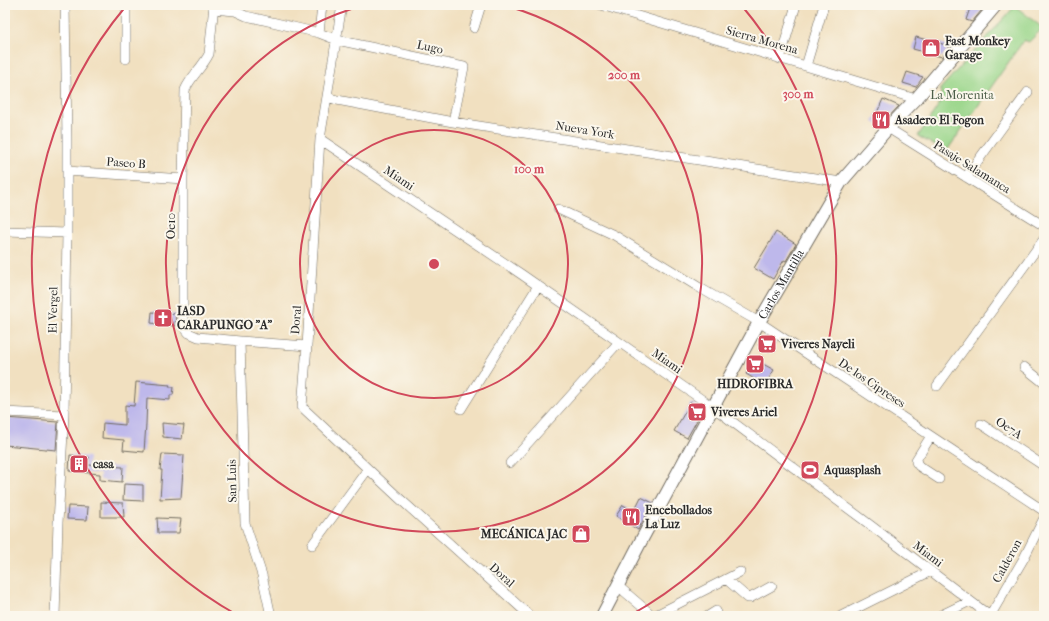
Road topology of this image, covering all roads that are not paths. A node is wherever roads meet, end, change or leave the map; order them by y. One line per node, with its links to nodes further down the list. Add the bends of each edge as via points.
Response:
1 (66, 5): 24 (street, El Vergel)
2 (126, 5): 16 (street)
3 (322, 5): 13 (street)
4 (342, 5): 14 (street, Doral)
5 (481, 5): 12 (street)
6 (796, 5): 15 (street)
7 (824, 5): 17 (street)
8 (996, 5): 20 (street, Carlos Mantilla)
9 (606, 6): 15 (street, Sierra Morena)
10 (213, 7): 11 (street); 26 (street, Oe10, via 209,54 185,90)
11 (233, 7): 13 (street, via 246,16)
12 (474, 28)
13 (319, 33): 14 (street)
14 (337, 40): 19 (street, Doral); 21 (street, Lugo, via 464,66)
15 (780, 58): 17 (street, Sierra Morena)
16 (126, 59)
17 (806, 66): 20 (street, Sierra Morena)
18 (1028, 92): 25 (street)
19 (327, 97): 21 (street, Nueva York); 23 (street, Doral)
20 (916, 99): 22 (street, Carlos Mantilla)
21 (453, 122): 27 (street, Nueva York)
22 (888, 128): 25 (street, Pasaje Salamanca); 27 (street, Carlos Mantilla)
23 (320, 139): 33 (street, Miami); 37 (street, Doral)
24 (68, 171): 26 (street, Paseo B); 31 (street, El Vergel)
25 (966, 177): 29 (street, Pasaje Salamanca)
26 (183, 179): 35 (street, Oe10, via 183,326 189,334 198,337)
27 (841, 182): 34 (street, Carlos Mantilla)
28 (558, 209): 34 (street, De los Cipreses, via 614,235)
29 (1044, 226)
30 (5, 231): 31 (street)
31 (67, 233): 44 (street, El Vergel)
32 (1044, 239): 40 (street)
33 (538, 286): 36 (street, Miami); 42 (street)
34 (759, 322): 41 (street, Carlos Mantilla); 46 (street, De los Cipreses)
35 (240, 341): 37 (street, Oe10); 61 (street, San Luis, via 245,523 262,575)
36 (619, 342): 41 (street, Miami); 47 (street)
37 (307, 346): 49 (street, Doral, via 302,407)
38 (1024, 367): 39 (street)
39 (1044, 383)
40 (937, 386)
41 (714, 408): 54 (street, Miami); 57 (street, Carlos Mantilla)
42 (461, 409)
43 (5, 412): 44 (street)
44 (64, 415): 60 (street, El Vergel)
45 (981, 424): 48 (street, Oe7A)
46 (931, 436): 50 (street, via 916,462); 51 (street, De los Cipreses)
47 (510, 463)
48 (1044, 466)
49 (368, 469): 53 (street); 62 (street, Doral)
50 (939, 479)
51 (1044, 511)
52 (1044, 518): 67 (street, Calderon)
53 (312, 545)
54 (931, 571): 59 (street, Miami); 65 (street)
55 (740, 572): 56 (street)
56 (726, 579): 58 (street, via 748,598); 64 (street)
57 (618, 586): 63 (street, Carlos Mantilla); 64 (street)
58 (772, 586)
59 (970, 601): 66 (street); 67 (street, Miami)
60 (55, 616)
61 (271, 616)
62 (530, 616)
63 (602, 616)
64 (654, 616)
65 (841, 616)
66 (939, 616)
67 (990, 616)

